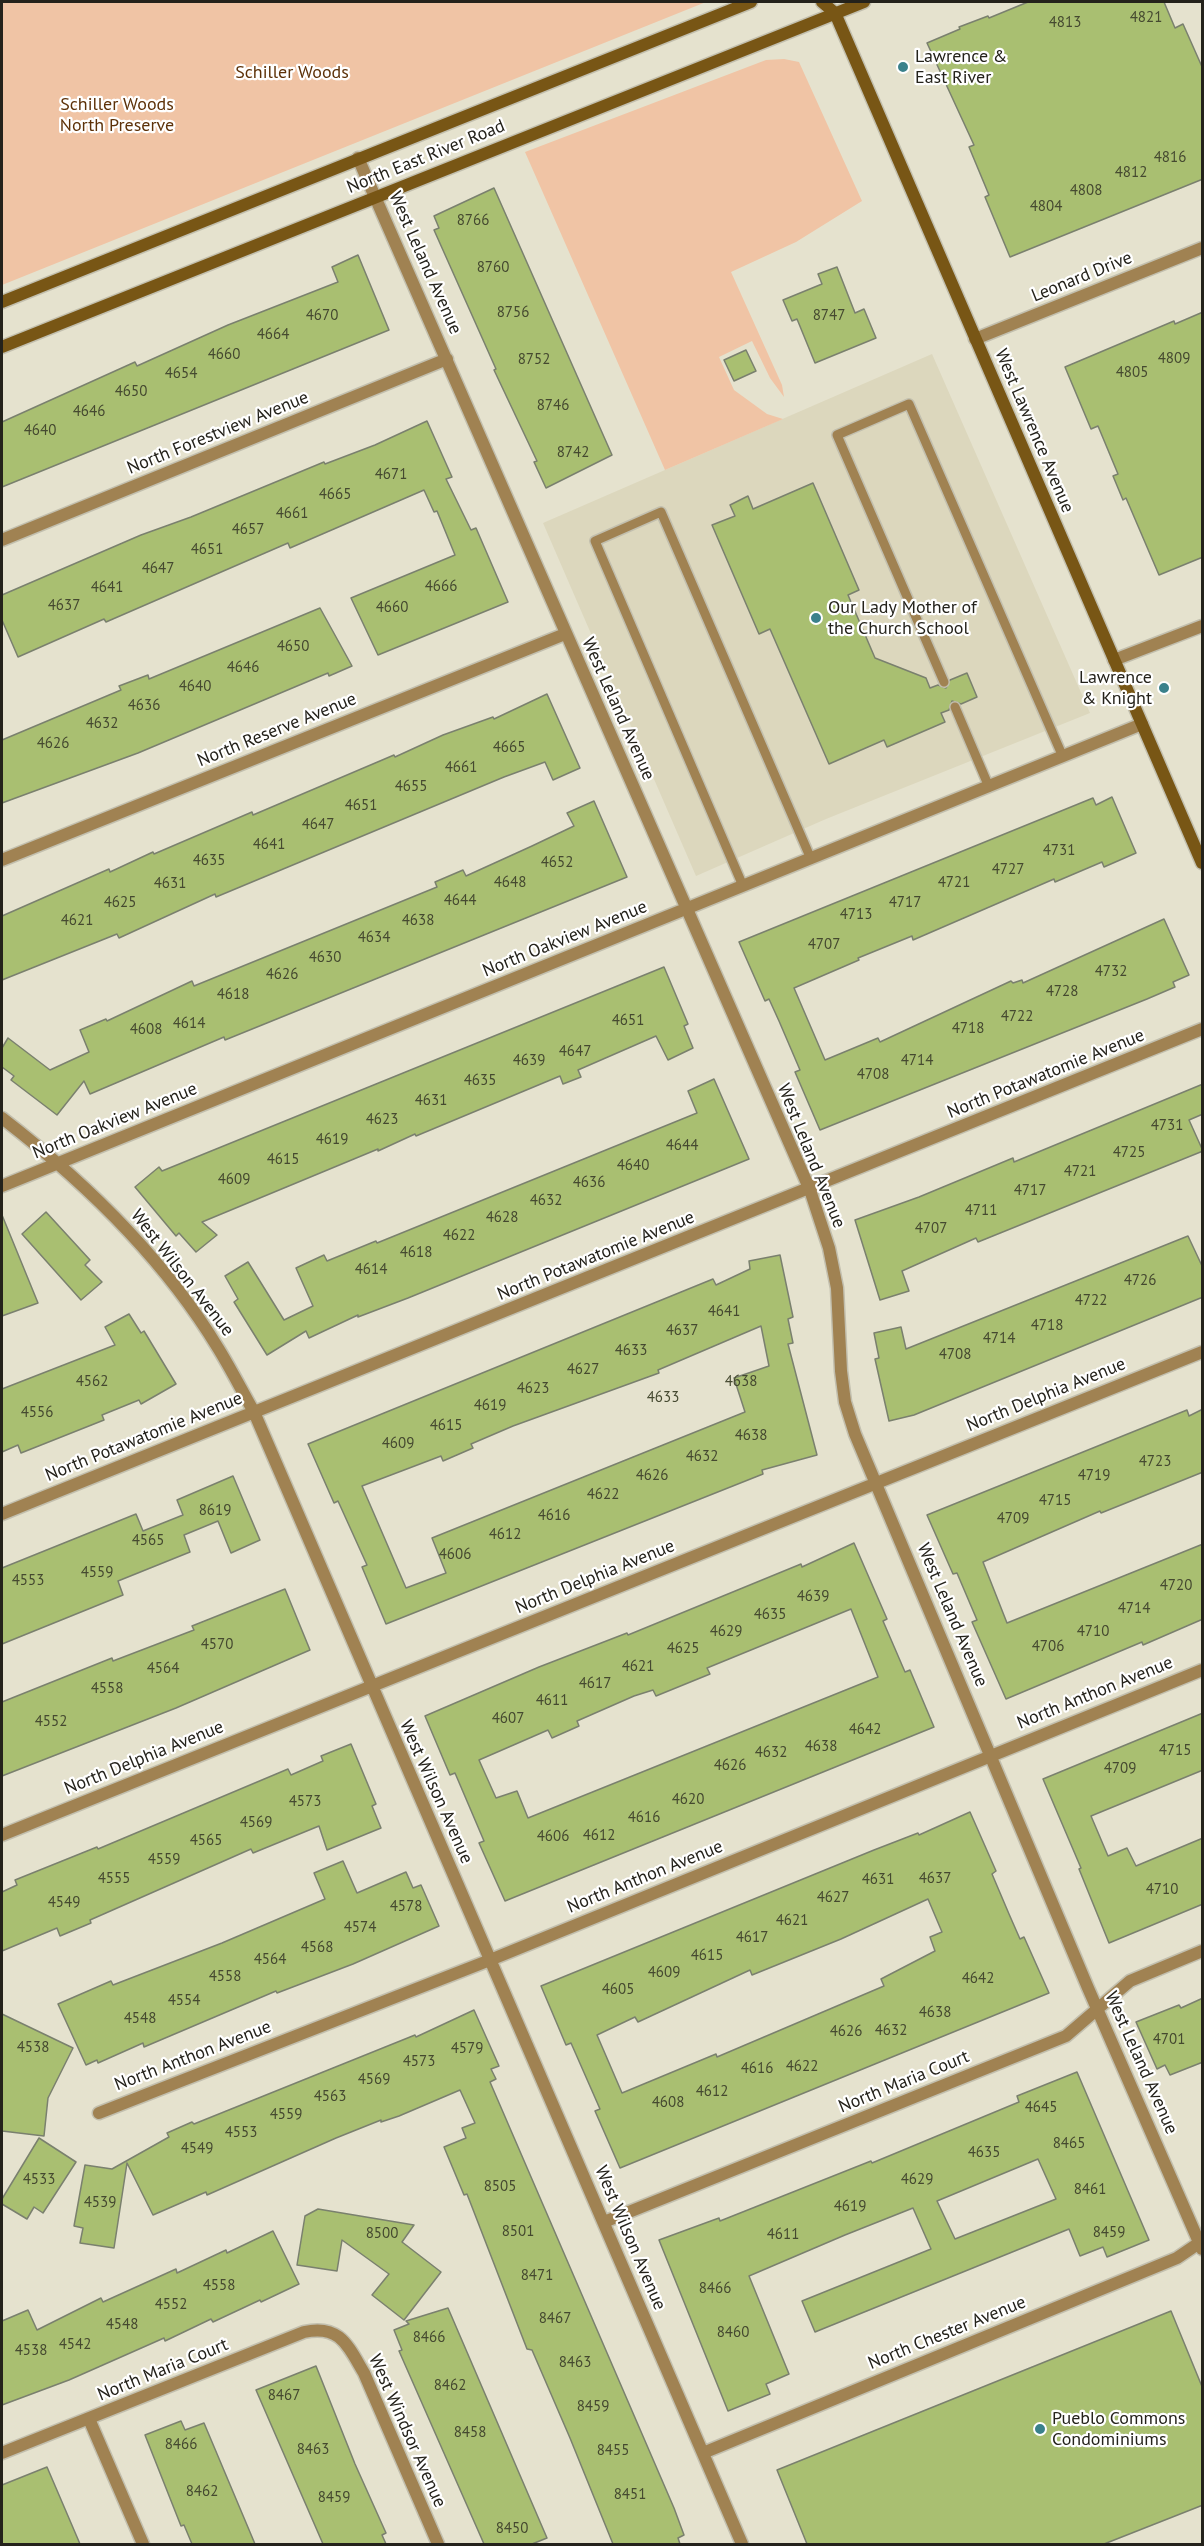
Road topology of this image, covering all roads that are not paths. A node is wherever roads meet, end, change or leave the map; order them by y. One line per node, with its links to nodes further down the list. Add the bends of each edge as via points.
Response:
1 (751, 2): 5 (main road, North East River Road)
2 (822, 2): 4 (main road)
3 (864, 2): 4 (main road, North East River Road)
4 (835, 7): 6 (main road, North East River Road); 9 (main road, West Lawrence Avenue)
5 (358, 158): 6 (street, West Leland Avenue); 8 (main road, North East River Road)
6 (376, 197): 10 (main road, North East River Road); 11 (street, West Leland Avenue)
7 (1203, 248): 9 (street, Leonard Drive)
8 (2, 302)
9 (975, 339): 15 (main road, West Lawrence Avenue)
10 (2, 347)
11 (447, 359): 12 (street, North Forestview Avenue); 14 (street, West Leland Avenue)
12 (2, 540)
13 (1203, 626): 15 (street)
14 (565, 634): 22 (street, North Reserve Avenue); 25 (street, West Leland Avenue)
15 (1114, 660): 18 (main road, West Lawrence Avenue)
16 (944, 682): 19 (lane, via 837,435 909,404)
17 (955, 707): 20 (lane)
18 (1142, 724): 19 (street, North Oakview Avenue); 23 (main road, West Lawrence Avenue)
19 (1063, 757): 20 (street, North Oakview Avenue)
20 (989, 787): 21 (street, North Oakview Avenue)
21 (812, 859): 24 (street, North Oakview Avenue); 24 (lane, via 662,512 596,541)
22 (2, 860)
23 (1203, 863)
24 (743, 886): 25 (street, North Oakview Avenue)
25 (686, 909): 28 (street, North Oakview Avenue); 30 (street, West Leland Avenue)
26 (1203, 1029): 30 (street, North Potawatomie Avenue)
27 (2, 1118): 28 (street, West Wilson Avenue)
28 (60, 1163): 29 (street, North Oakview Avenue); 32 (street, West Wilson Avenue, via 120,1221 174,1286 218,1347)
29 (2, 1186)
30 (810, 1190): 32 (street, North Potawatomie Avenue); 33 (street, West Leland Avenue, via 837,1288 845,1402)
31 (1203, 1352): 33 (street, North Delphia Avenue)
32 (254, 1412): 34 (street, North Potawatomie Avenue); 36 (street, West Wilson Avenue)
33 (876, 1483): 36 (street, North Delphia Avenue); 37 (street, West Leland Avenue)
34 (2, 1515)
35 (1203, 1670): 37 (street, North Anthon Avenue)
36 (370, 1687): 38 (street, North Delphia Avenue); 40 (street, West Wilson Avenue)
37 (990, 1755): 40 (street, North Anthon Avenue); 41 (street, West Leland Avenue)
38 (2, 1835)
39 (1203, 1951): 41 (street, North Maria Court, via 1130,1981)
40 (490, 1960): 42 (street, North Anthon Avenue); 43 (street, West Wilson Avenue)
41 (1098, 2010): 43 (street, North Maria Court, via 1066,2036); 44 (street, West Leland Avenue)
42 (99, 2113)
43 (604, 2222): 47 (street, West Wilson Avenue)
44 (1202, 2244): 47 (street, North Chester Avenue, via 1177,2258)
45 (338, 2335): 46 (street, North Maria Court, via 320,2328 304,2332); 50 (street, West Windsor Avenue, via 364,2373)
46 (89, 2419): 48 (street, North Maria Court); 49 (street)
47 (703, 2452): 51 (street, West Wilson Avenue)
48 (2, 2453)
49 (143, 2544)
50 (438, 2544)
51 (742, 2544)

